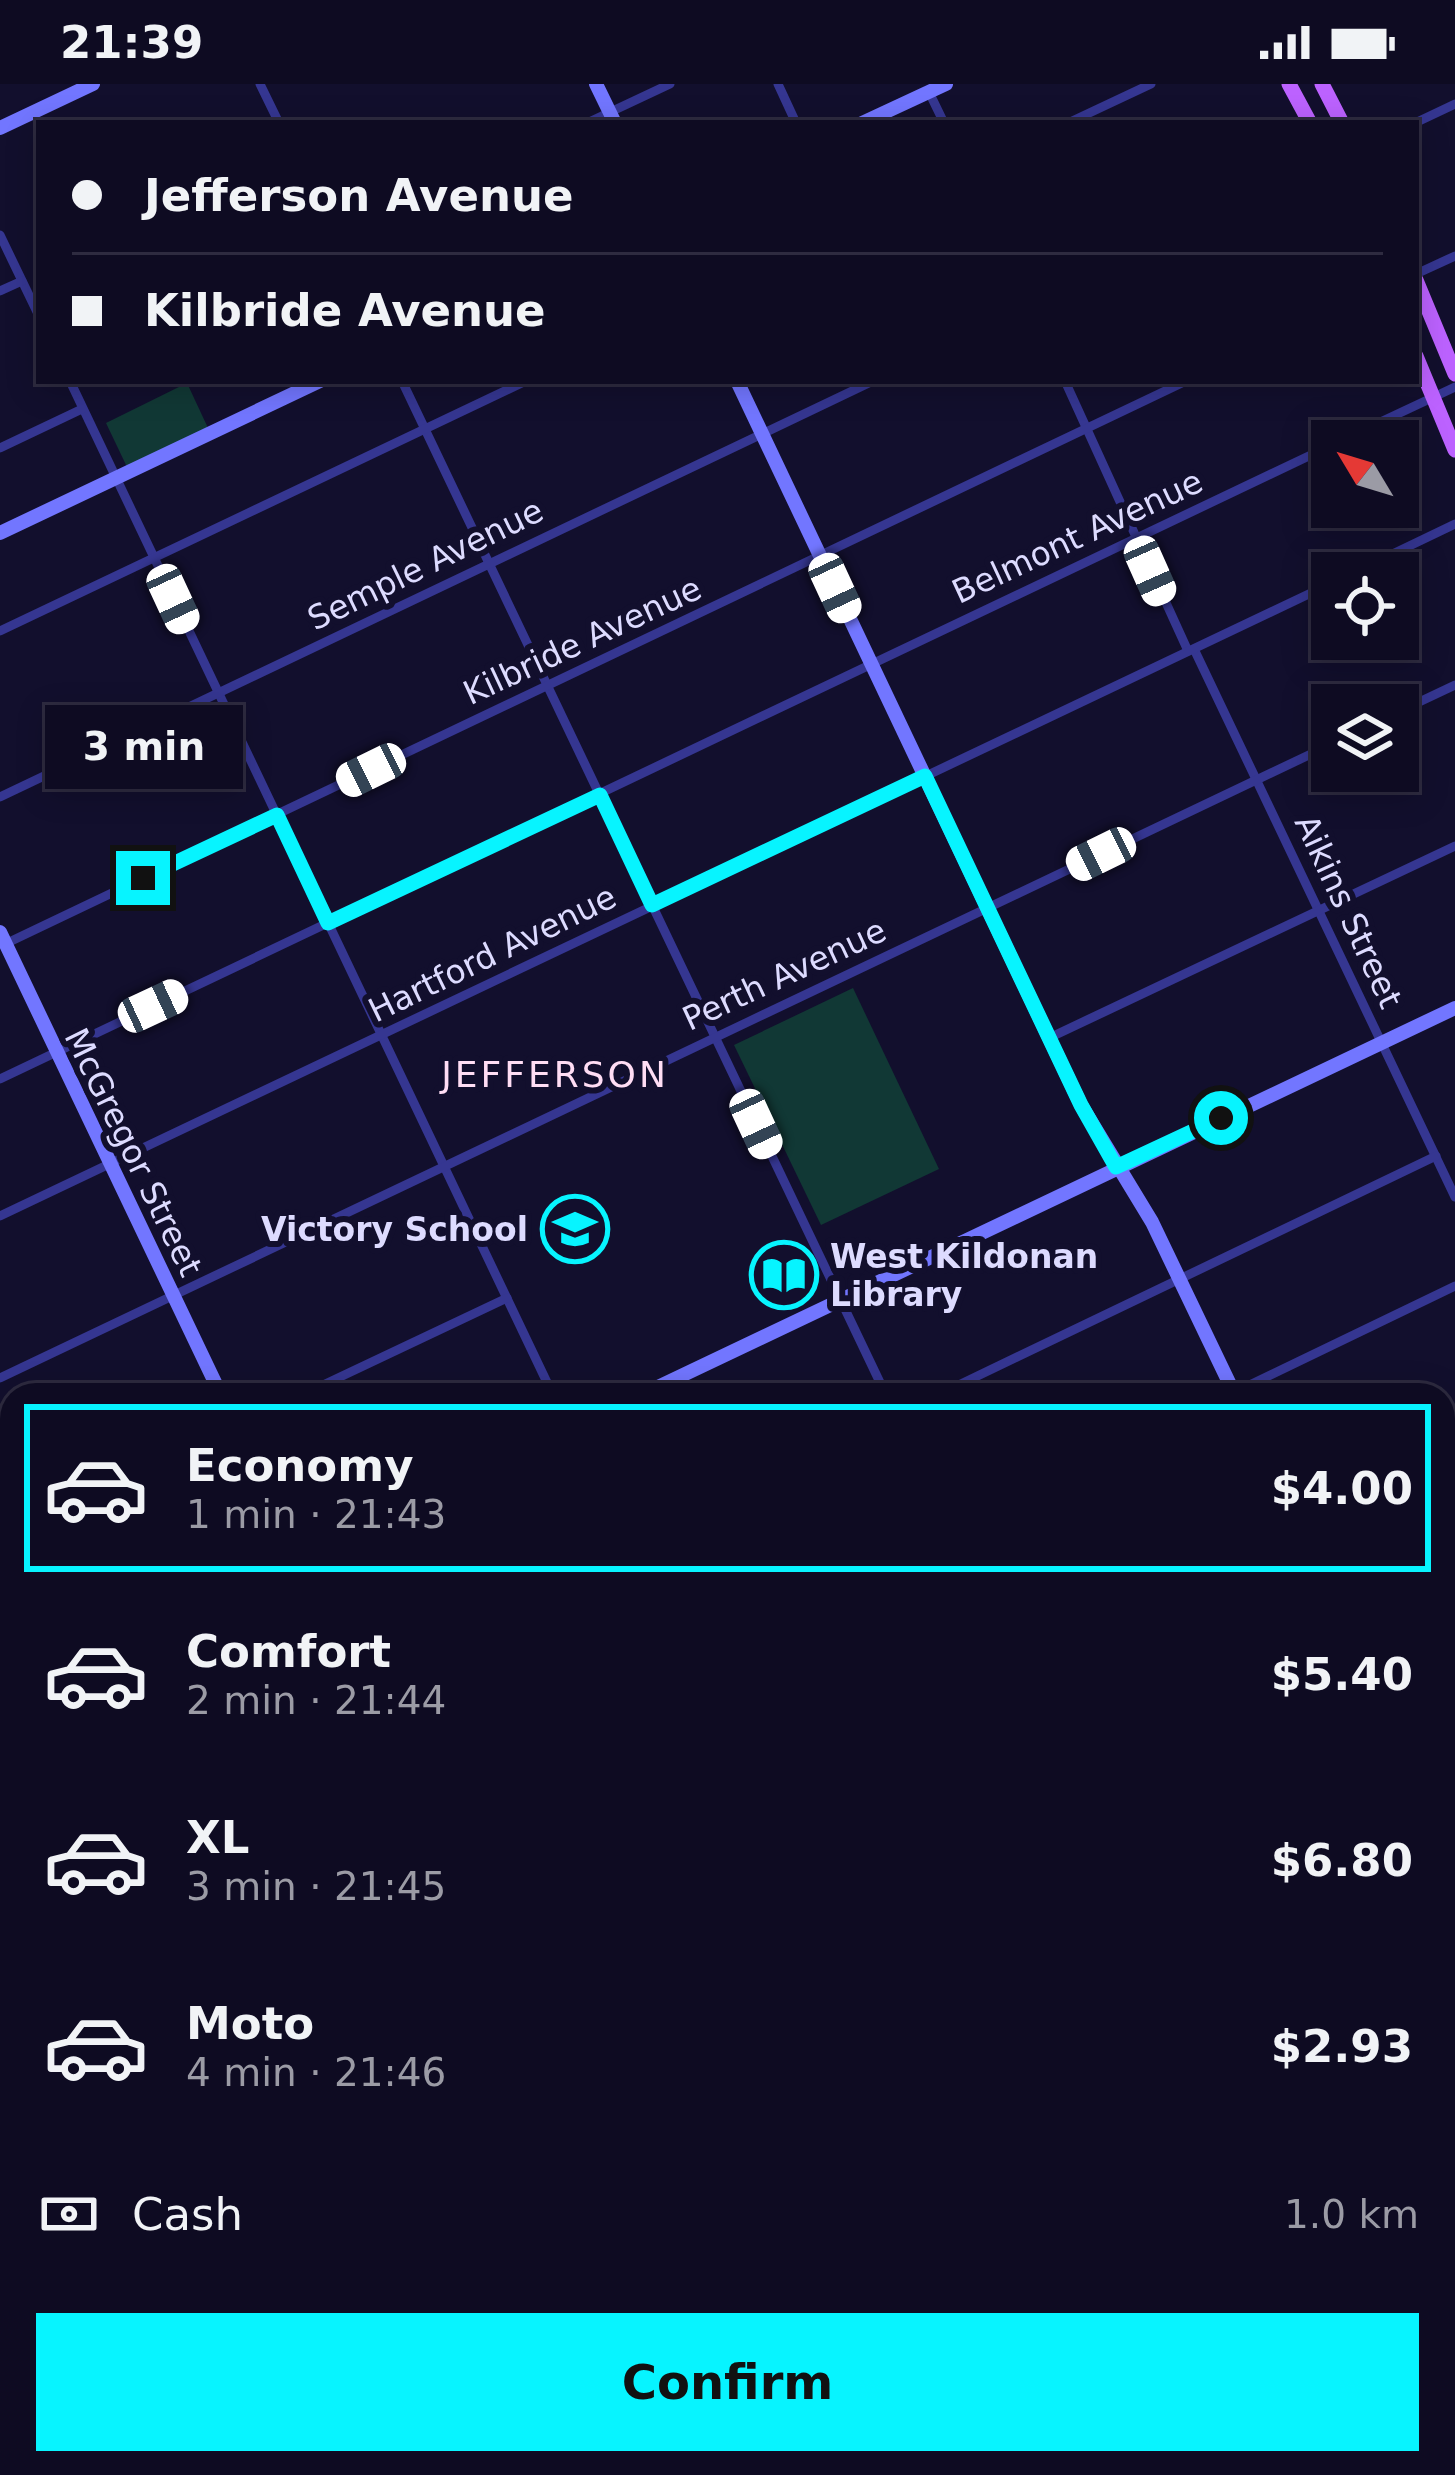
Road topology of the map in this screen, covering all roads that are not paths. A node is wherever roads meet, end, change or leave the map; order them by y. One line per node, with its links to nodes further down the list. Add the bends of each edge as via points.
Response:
1 (93, 84): 21 (main road)
2 (260, 84): 13 (street)
3 (596, 84): 12 (main road)
4 (670, 84): 12 (street)
5 (778, 84): 14 (street)
6 (946, 84): 10 (main road)
7 (1151, 84): 17 (street)
8 (1289, 84): 18 (main road)
9 (1322, 84): 19 (main road)
10 (929, 92): 15 (main road); 16 (street)
11 (1455, 104): 20 (street)
12 (612, 118)
13 (278, 120)
14 (795, 120)
15 (868, 120)
16 (943, 120)
17 (1074, 120)
18 (1308, 120)
19 (1340, 120)
20 (1419, 121)
21 (0, 128)
22 (0, 235): 25 (street)
23 (1455, 256): 24 (street)
24 (1419, 275)
25 (22, 281): 27 (street); 28 (street)
26 (1419, 284): 30 (main road)
27 (0, 292)
28 (36, 310)
29 (1419, 364): 40 (main road)
30 (1455, 374)
31 (71, 384): 41 (street)
32 (314, 384): 49 (main road)
33 (403, 384): 44 (street)
34 (520, 384): 44 (street)
35 (738, 384): 45 (main road)
36 (867, 384): 45 (street, Semple Avenue)
37 (1066, 384): 43 (street, Aikins Street)
38 (1180, 384): 43 (street, Kilbride Avenue)
39 (1455, 387): 40 (street, Belmont Avenue)
40 (1432, 396): 42 (street, Belmont Avenue); 47 (main road)
41 (82, 409): 46 (street); 49 (street)
42 (1383, 420)
43 (1087, 428): 52 (street, Aikins Street); 54 (street, Kilbride Avenue)
44 (425, 429): 55 (street); 56 (street)
45 (762, 434): 54 (main road); 56 (street, Semple Avenue)
46 (0, 448)
47 (1455, 450)
48 (1311, 455): 52 (street, Belmont Avenue)
49 (115, 478): 51 (main road); 55 (street)
50 (1455, 524): 53 (street)
51 (0, 533)
52 (1136, 539): 59 (street, Aikins Street); 60 (street, Belmont Avenue)
53 (1397, 552)
54 (820, 556): 60 (main road); 62 (street, Kilbride Avenue)
55 (154, 559): 58 (street); 63 (street)
56 (489, 563): 62 (street); 63 (street, Semple Avenue)
57 (1311, 593): 59 (street, Hartford Avenue)
58 (0, 632)
59 (1191, 650): 66 (street, Hartford Avenue); 67 (street, Aikins Street)
60 (871, 663): 66 (main road); 68 (street, Belmont Avenue)
61 (1455, 685): 64 (street)
62 (548, 686): 68 (street); 70 (street, Kilbride Avenue)
63 (219, 693): 69 (street, Semple Avenue); 70 (street)
64 (1419, 702)
65 (1311, 754): 67 (street, Perth Avenue)
66 (925, 776): 72 (street, Hartford Avenue); 73 (main road)
67 (1257, 780): 73 (street, Perth Avenue); 74 (street, Aikins Street)
68 (600, 795): 72 (street); 75 (street, Belmont Avenue)
69 (0, 797)
70 (277, 815): 75 (street); 76 (street, Kilbride Avenue)
71 (1455, 846): 74 (street)
72 (652, 905): 78 (street, Hartford Avenue); 79 (street)
73 (987, 908): 79 (street, Perth Avenue); 80 (main road)
74 (1319, 910): 80 (street); 81 (street, Aikins Street)
75 (328, 923): 78 (street); 82 (street, Belmont Avenue)
76 (2, 940): 82 (main road, McGregor Street)
77 (1455, 1008): 81 (main road)
78 (382, 1035): 85 (street, Hartford Avenue); 86 (street)
79 (715, 1037): 86 (street, Perth Avenue); 94 (street)
80 (1049, 1038): 87 (main road)
81 (1382, 1043): 84 (street, Aikins Street); 87 (main road)
82 (56, 1052): 83 (street, Belmont Avenue); 85 (main road, McGregor Street)
83 (0, 1079)
84 (1436, 1156): 88 (street, Aikins Street); 90 (street)
85 (110, 1165): 89 (street, Hartford Avenue); 92 (main road, McGregor Street)
86 (444, 1166): 92 (street, Perth Avenue); 93 (street)
87 (1116, 1167): 90 (main road); 94 (main road)
88 (1455, 1197)
89 (0, 1216)
90 (1180, 1280): 101 (street); 102 (main road)
91 (1455, 1286): 103 (street)
92 (173, 1295): 95 (street, Perth Avenue); 96 (main road, McGregor Street)
93 (507, 1298): 97 (street); 98 (street)
94 (841, 1300): 99 (main road); 100 (street)
95 (0, 1378)
96 (215, 1383)
97 (327, 1383)
98 (547, 1383)
99 (666, 1383)
100 (880, 1383)
101 (963, 1383)
102 (1227, 1383)
103 (1255, 1383)

